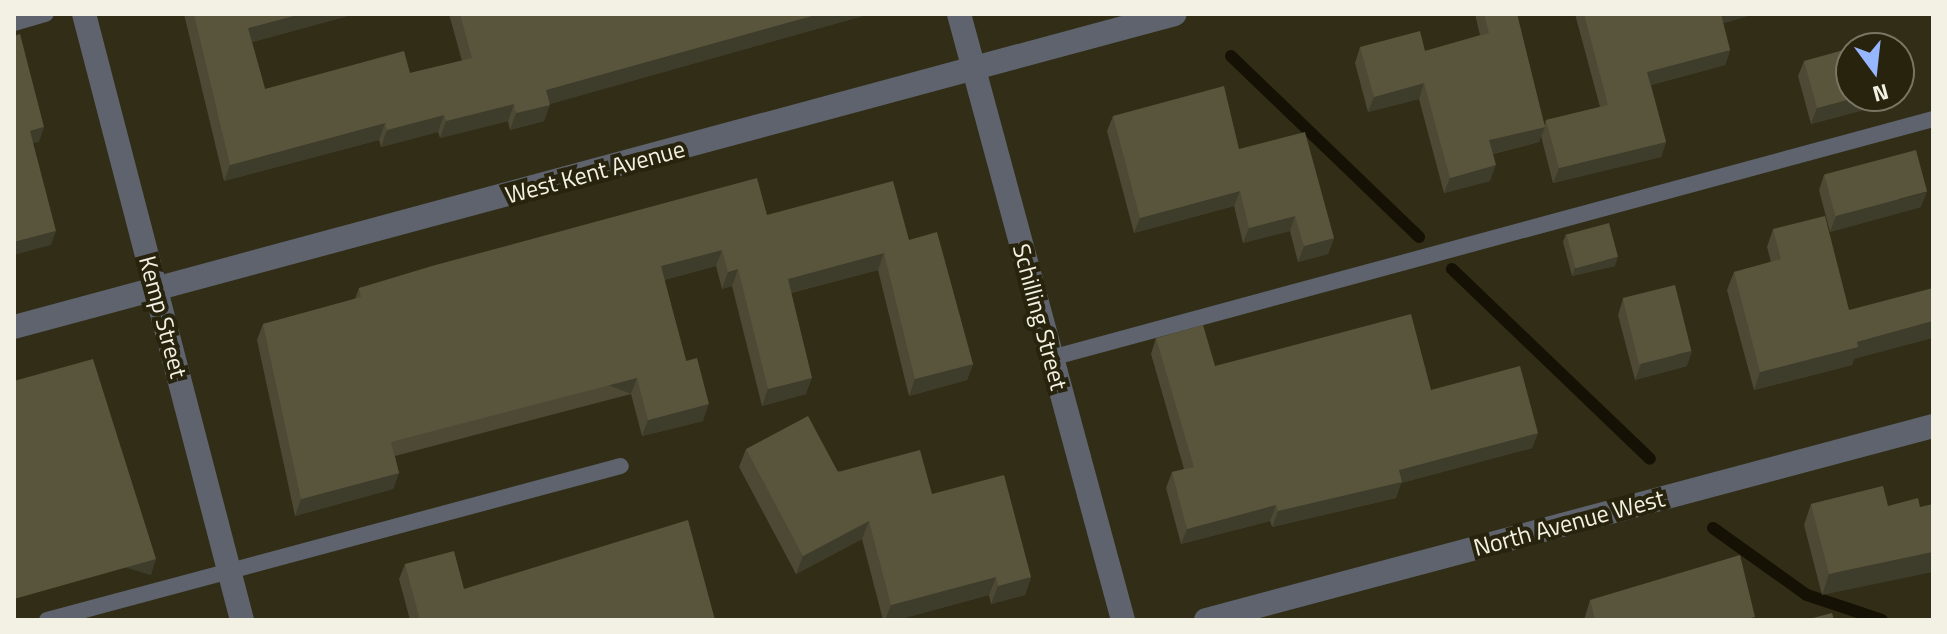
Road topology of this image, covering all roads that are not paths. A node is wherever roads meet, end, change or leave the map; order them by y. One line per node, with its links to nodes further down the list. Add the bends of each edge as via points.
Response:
1 (46, 14): 5 (lane)
2 (84, 14): 8 (street, Kemp Street)
3 (959, 14): 6 (street, Schilling Street)
4 (1175, 14): 6 (street, West Kent Avenue)
5 (14, 23)
6 (972, 69): 8 (street, West Kent Avenue); 10 (street, Schilling Street)
7 (1933, 119): 10 (lane)
8 (156, 287): 9 (street, West Kent Avenue); 13 (street, Kemp Street)
9 (14, 327)
10 (1051, 358): 16 (street, Schilling Street)
11 (1933, 426): 17 (street, North Avenue West)
12 (621, 466): 13 (lane)
13 (229, 571): 14 (lane); 15 (street, Kemp Street)
14 (47, 620)
15 (242, 620)
16 (1123, 620)
17 (1206, 620)

